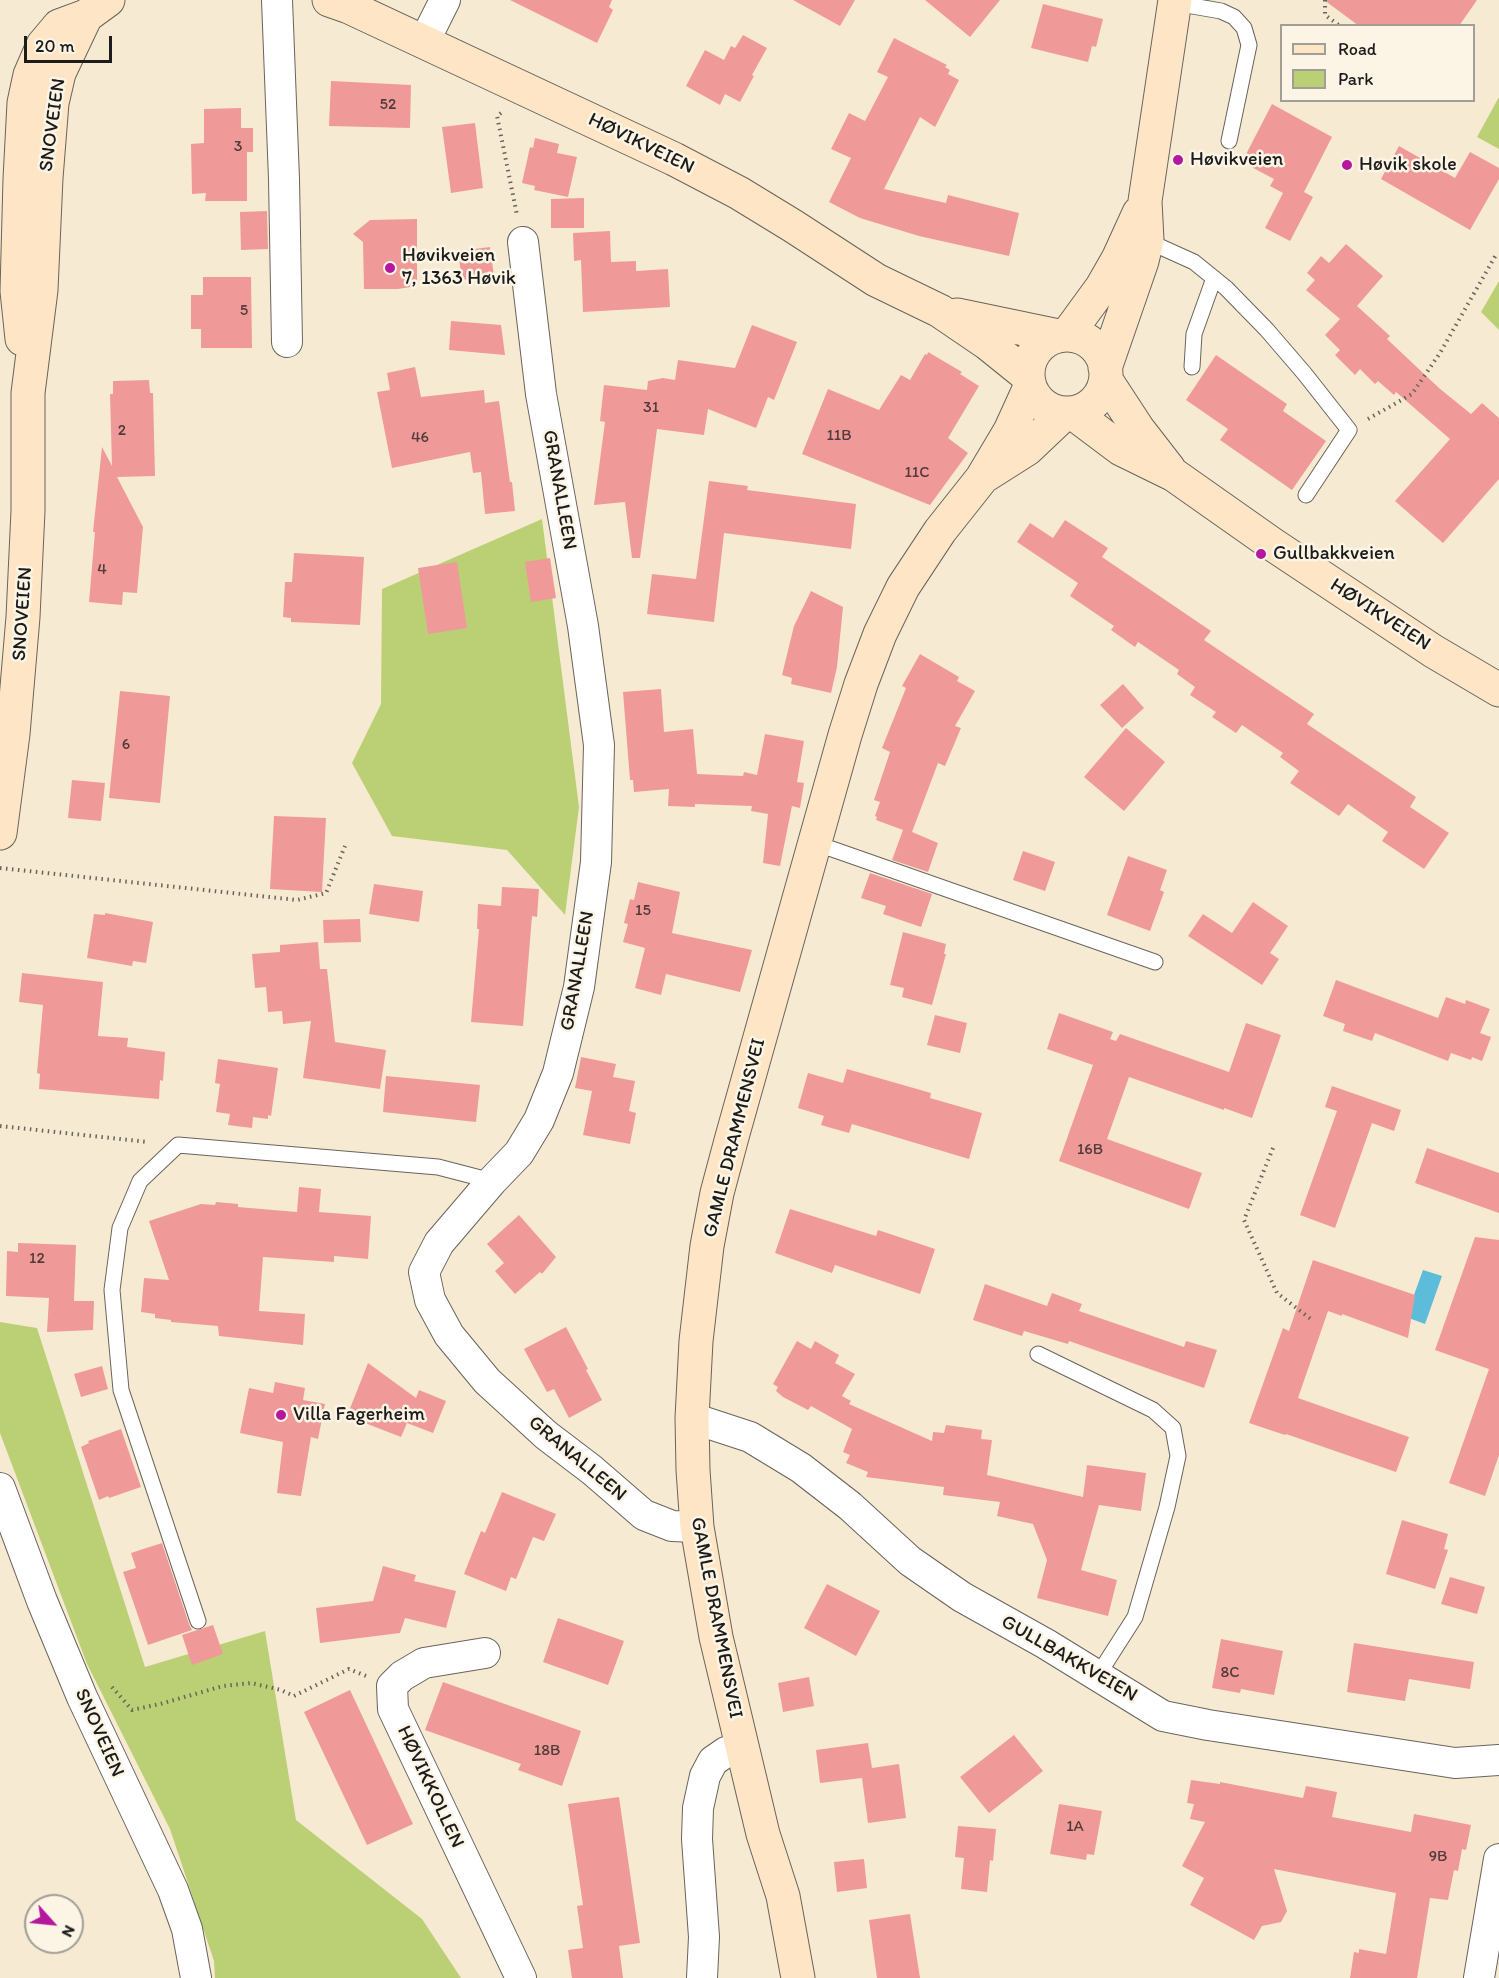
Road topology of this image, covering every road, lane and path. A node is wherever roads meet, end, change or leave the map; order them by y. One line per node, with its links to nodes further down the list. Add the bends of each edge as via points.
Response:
1 (278, 0): 18 (street)
2 (329, 0): 8 (main road, HØVIKVEIEN)
3 (445, 0): 8 (street)
4 (1325, 0): 7 (path, via 1325,15)
5 (1175, 1): 10 (lane, via 1221,11 1244,28 1249,45); 12 (main road)
6 (97, 8): 11 (main road, SNOVEIEN, via 59,73 52,103)
7 (1337, 24)
8 (424, 42): 16 (main road, HØVIKVEIEN, via 674,159 766,209 876,280)
9 (504, 111): 13 (path, via 497,116)
10 (1228, 141)
11 (22, 178): 28 (main road, SNOVEIEN, via 41,290 28,393 26,578)
12 (1138, 238): 15 (lane, via 1194,262); 17 (main road); 20 (main road, via 1142,261)
13 (523, 242): 36 (street, GRANALLEEN, via 542,394 583,626 599,745 596,862 579,987 558,1073 539,1120 519,1153)
14 (1497, 253): 23 (path, via 1412,394)
15 (1214, 278): 19 (lane, via 1194,334); 23 (lane, via 1267,330)
16 (940, 311): 17 (main road, HØVIKVEIEN); 21 (main road, HØVIKVEIEN, via 987,343)
17 (1063, 336): 20 (main road, via 1080,337 1092,344 1101,355); 21 (main road, via 1046,341 1036,351 1029,363)
18 (287, 342)
19 (1192, 367)
20 (1106, 374): 22 (main road, via 1095,402); 24 (main road, HØVIKVEIEN, via 1138,429)
21 (1029, 382): 22 (main road, via 1038,401 1051,410); 25 (main road, GAMLE DRAMMENSVEI, via 1010,431)
22 (1069, 413): 24 (main road, HØVIKVEIEN, via 1121,449); 25 (main road, GAMLE DRAMMENSVEI, via 1027,449)
23 (1349, 430): 26 (lane)
24 (1174, 476): 27 (main road, HØVIKVEIEN, via 1396,626)
25 (982, 478): 29 (main road, GAMLE DRAMMENSVEI, via 903,587 880,634 854,705)
26 (1306, 495)
27 (1499, 690)
28 (0, 833)
29 (814, 845): 32 (lane); 39 (main road, GAMLE DRAMMENSVEI, via 717,1192 701,1291)
30 (345, 846): 31 (path, via 326,893 297,900)
31 (0, 868)
32 (1155, 962)
33 (0, 1126): 34 (path)
34 (178, 1145): 36 (lane, via 438,1167); 42 (lane, via 140,1181 120,1228 112,1290 121,1390)
35 (1273, 1148): 37 (path, via 1244,1220 1277,1293)
36 (492, 1181): 41 (street, GRANALLEEN, via 439,1243 424,1272 430,1300 449,1335 487,1381 644,1515 672,1526)
37 (1312, 1320)
38 (1038, 1354): 45 (lane, via 1153,1410 1173,1428 1178,1456 1135,1617)
39 (693, 1418): 41 (main road, GAMLE DRAMMENSVEI); 45 (street, GULLBAKKVEIEN, via 750,1437 801,1468 910,1561 962,1597)
40 (0, 1488): 50 (street, SNOVEIEN, via 82,1697 173,1890 187,1929)
41 (697, 1527): 47 (main road, GAMLE DRAMMENSVEI)
42 (198, 1621)
43 (485, 1653): 51 (street, HØVIKKOLLEN, via 424,1663 402,1676 392,1686 393,1709)
44 (350, 1669): 46 (path, via 294,1696 251,1683 223,1686)
45 (1098, 1675): 48 (street, GULLBAKKVEIEN, via 1163,1716 1455,1763)
46 (132, 1710)
47 (741, 1748): 52 (street, via 713,1761 705,1776 698,1808); 53 (main road, GAMLE DRAMMENSVEI, via 783,1896)
48 (1499, 1760)
49 (1499, 1859): 54 (street)
50 (196, 1978)
51 (521, 1978)
52 (702, 1978)
53 (798, 1978)
54 (1479, 1978)

